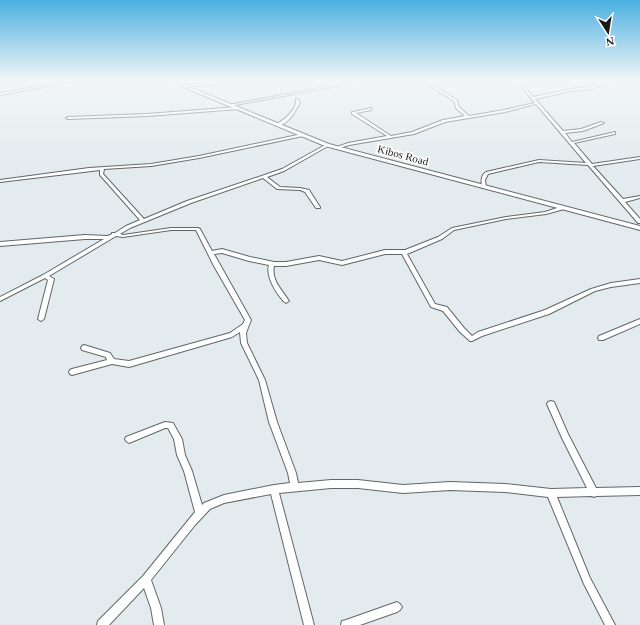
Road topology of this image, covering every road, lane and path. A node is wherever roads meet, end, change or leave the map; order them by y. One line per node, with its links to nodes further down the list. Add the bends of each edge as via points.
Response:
1 (223, 109): 9 (street)
2 (241, 109): 11 (main road, Kibos Road)
3 (294, 109): 11 (street, via 290,117)
4 (370, 109): 15 (street, via 352,114)
5 (459, 109): 8 (street)
6 (510, 109): 8 (street)
7 (542, 109): 12 (street)
8 (468, 117): 15 (street)
9 (68, 118)
10 (602, 123): 12 (street, via 582,130)
11 (278, 125): 14 (main road, Kibos Road)
12 (562, 132): 16 (street)
13 (614, 133): 16 (street)
14 (302, 135): 17 (main road, Kibos Road); 21 (street, via 181,160)
15 (391, 137): 18 (street)
16 (571, 143): 20 (street)
17 (327, 145): 18 (main road, Kibos Road); 22 (street, via 291,167)
18 (336, 148): 24 (main road, Kibos Road)
19 (640, 158): 20 (street)
20 (590, 164): 24 (street, via 539,161 506,167 486,174 483,180); 26 (street)
21 (102, 169): 23 (street); 29 (street, via 101,174)
22 (264, 178): 27 (street, via 279,188 306,190); 29 (street, via 189,202)
23 (0, 181)
24 (484, 187): 28 (main road, Kibos Road)
25 (640, 197): 26 (street)
26 (622, 201): 30 (street)
27 (318, 207)
28 (562, 208): 31 (main road, Kibos Road); 35 (street, via 452,229 440,238)
29 (142, 221): 32 (street); 33 (street)
30 (640, 222)
31 (640, 228)
32 (150, 232): 33 (street); 36 (street, via 198,229)
33 (112, 236): 34 (street); 38 (street)
34 (0, 244)
35 (406, 252): 37 (street, via 385,252 342,262 320,258); 39 (street, via 404,254 430,302 434,307 445,309 472,339 547,312 593,290)
36 (211, 253): 37 (street, via 222,251); 44 (street, via 245,313 248,320)
37 (272, 264): 41 (street, via 270,271 274,283)
38 (45, 276): 40 (street); 42 (street, via 51,279)
39 (640, 281)
40 (0, 299)
41 (286, 301)
42 (41, 319)
43 (640, 321): 45 (street)
44 (245, 325): 47 (street, via 232,335 129,364); 51 (street, via 244,343 262,380)
45 (601, 338)
46 (84, 348): 47 (street, via 108,355)
47 (112, 361): 48 (street)
48 (72, 372)
49 (551, 404): 55 (street)
50 (129, 439): 56 (street, via 165,425 174,428)
51 (295, 486): 52 (street); 54 (street, via 351,484 403,489 450,486)
52 (274, 489): 56 (street, via 224,499 207,506); 61 (street)
53 (640, 491): 55 (street)
54 (551, 493): 55 (street); 63 (street, via 587,581)
55 (594, 493)
56 (200, 514): 57 (street)
57 (146, 579): 59 (street); 60 (street, via 156,608)
58 (397, 607): 62 (street)
59 (102, 625)
60 (158, 625)
61 (309, 625)
62 (346, 625)
63 (610, 625)

